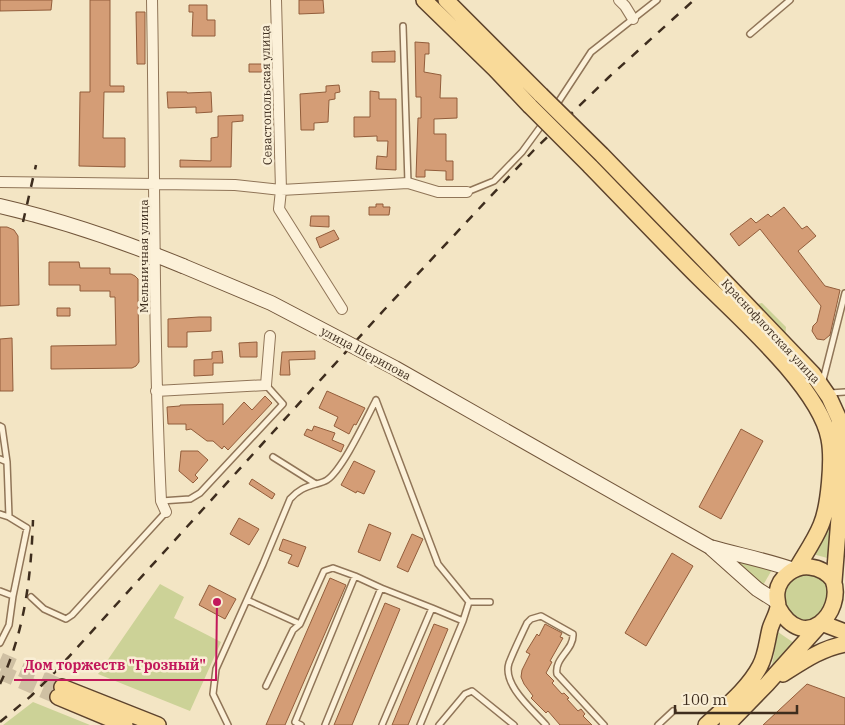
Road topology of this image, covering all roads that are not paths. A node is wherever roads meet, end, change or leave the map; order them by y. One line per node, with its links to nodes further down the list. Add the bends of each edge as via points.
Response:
1 (152, 0): 13 (street, Мельничная улица)
2 (276, 0): 14 (street, Севастопольская улица)
3 (424, 0): 38 (main road, bridge, via 769,348 807,392 824,422 829,439 827,505 821,527)
4 (446, 0): 22 (main road, Краснофлотская улица, bridge, via 602,155 794,354)
5 (619, 0): 8 (street)
6 (657, 0): 8 (lane)
7 (790, 0): 10 (lane)
8 (633, 19): 15 (lane, via 590,52 522,152 494,181)
9 (402, 26): 12 (lane)
10 (750, 34)
11 (0, 182): 13 (street)
12 (408, 183): 14 (street); 15 (street, via 438,192)
13 (155, 184): 14 (street, via 235,185); 17 (street, Мельничная улица)
14 (281, 190): 19 (street, via 279,209)
15 (467, 192)
16 (0, 206): 17 (main road, улица Шерипова)
17 (155, 254): 23 (street, Мельничная улица); 36 (main road, улица Шерипова, bridge, via 271,303 395,368)
18 (845, 293): 22 (lane)
19 (342, 309)
20 (270, 336): 21 (street)
21 (266, 385): 23 (street); 31 (lane, via 283,404 200,494 190,499)
22 (824, 390): 24 (lane); 29 (main road, Краснофлотская улица, via 839,419)
23 (156, 391): 31 (street, Мельничная улица)
24 (845, 392)
25 (0, 426): 28 (lane)
26 (274, 457): 30 (lane)
27 (0, 459): 28 (lane)
28 (7, 462): 34 (lane)
29 (844, 465): 35 (main road, Краснофлотская улица)
30 (316, 484): 45 (lane, via 290,498); 46 (lane, via 334,474 376,400 438,564)
31 (160, 501): 32 (street, Мельничная улица)
32 (166, 512): 44 (lane, via 66,619 44,609)
33 (0, 514): 34 (lane)
34 (9, 517): 43 (lane, via 27,528)
35 (839, 520): 37 (main road); 41 (main road, Краснофлотская улица)
36 (710, 547): 38 (main road); 48 (main road)
37 (845, 566)
38 (795, 569): 41 (main road, via 817,568 827,573); 48 (main road, via 780,583)
39 (355, 576): 40 (lane); 51 (lane, via 334,568 324,571); 62 (lane, via 294,722)
40 (381, 588): 49 (lane); 63 (lane)
41 (839, 589): 52 (main road, via 836,609)
42 (0, 591): 43 (lane)
43 (13, 596): 54 (lane, via 9,626)
44 (31, 597)
45 (247, 600): 51 (lane); 61 (lane, via 216,669 213,694)
46 (469, 602): 47 (lane); 50 (lane)
47 (490, 602)
48 (777, 604): 52 (main road, via 784,618 794,626 806,629); 71 (main road, via 761,665 751,682)
49 (432, 608): 50 (lane); 64 (lane)
50 (463, 622): 65 (lane)
51 (300, 624): 57 (lane, via 293,630)
52 (821, 626): 53 (main road); 56 (main road)
53 (845, 632)
54 (0, 642)
55 (845, 644): 56 (main road, via 817,654)
56 (767, 684): 72 (main road)
57 (266, 686)
58 (673, 711): 70 (lane)
59 (125, 725): 60 (main road, via 60,692)
60 (158, 725)
61 (228, 725)
62 (301, 725)
63 (325, 725)
64 (382, 725)
65 (420, 725)
66 (439, 725): 67 (lane, via 470,691)
67 (514, 725)
68 (546, 725): 69 (lane, via 515,690 508,673 527,624 531,618 540,616 573,634 573,641 557,666 557,674)
69 (604, 725)
70 (658, 725)
71 (706, 725)
72 (727, 725)

